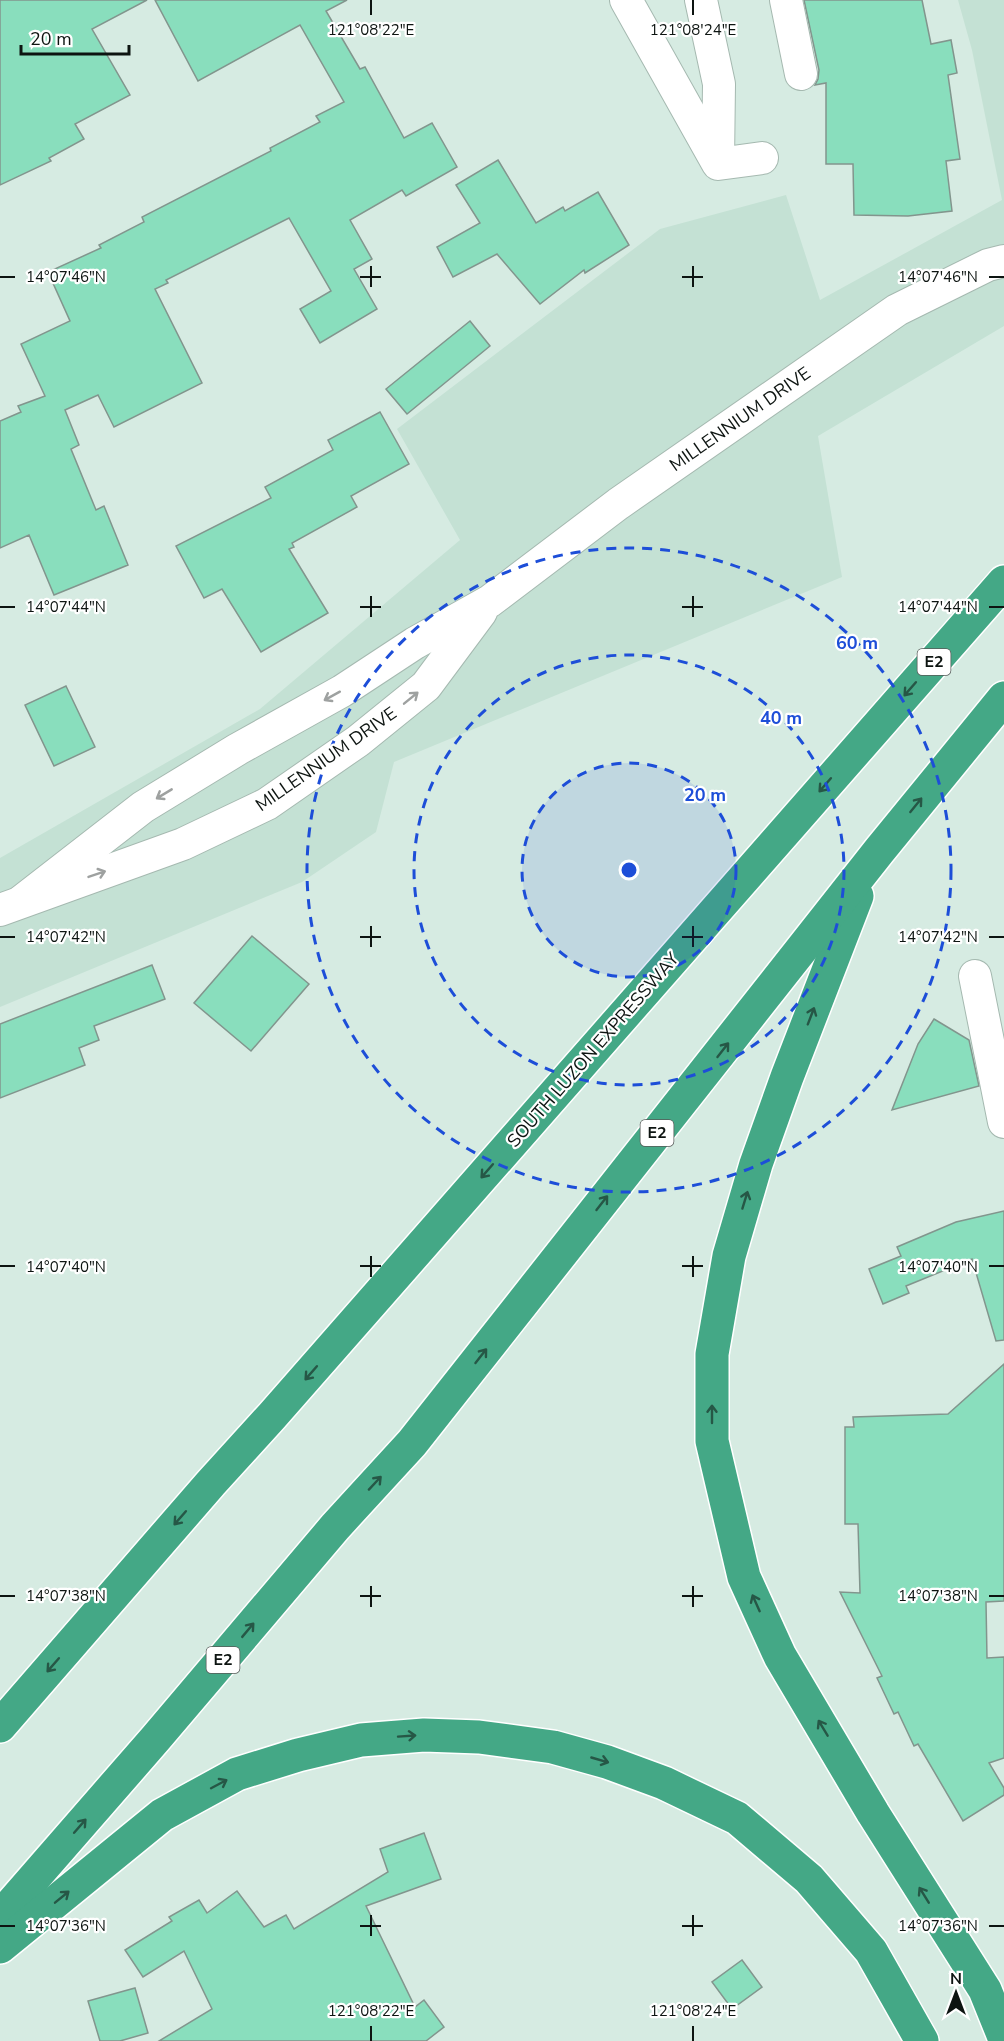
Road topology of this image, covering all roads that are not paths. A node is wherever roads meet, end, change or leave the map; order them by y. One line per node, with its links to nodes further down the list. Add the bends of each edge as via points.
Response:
1 (626, 0): 6 (street)
2 (701, 0): 6 (street, via 719,84)
3 (786, 0): 4 (street)
4 (801, 74)
5 (762, 158): 6 (street)
6 (718, 164)
7 (1004, 261): 9 (street, MILLENNIUM DRIVE, via 988,265 897,310 618,504)
8 (1004, 582): 15 (highway, SOUTH LUZON EXPRESSWAY / E2, one-way to 15)
9 (490, 601): 12 (street, MILLENNIUM DRIVE, one-way to 12, via 143,807); 12 (street, MILLENNIUM DRIVE, one-way to 9, via 183,844 267,804 358,741 426,686)
10 (1004, 698): 11 (highway, E2, one-way to 10)
11 (874, 857): 16 (highway, E2, one-way to 11, via 335,1527 412,1443); 18 (highway, one-way to 11, via 985,1990 780,1656 744,1577 712,1441 712,1354 729,1256 787,1077)
12 (11, 905)
13 (975, 976): 14 (street)
14 (1004, 1122)
15 (0, 1726)
16 (0, 1917)
17 (0, 1947): 19 (highway, one-way to 19, via 162,1815 237,1774 361,1740 424,1735 479,1737 553,1747 608,1762 664,1783 737,1818 808,1879 871,1951)
18 (1004, 2037)
19 (921, 2041)

